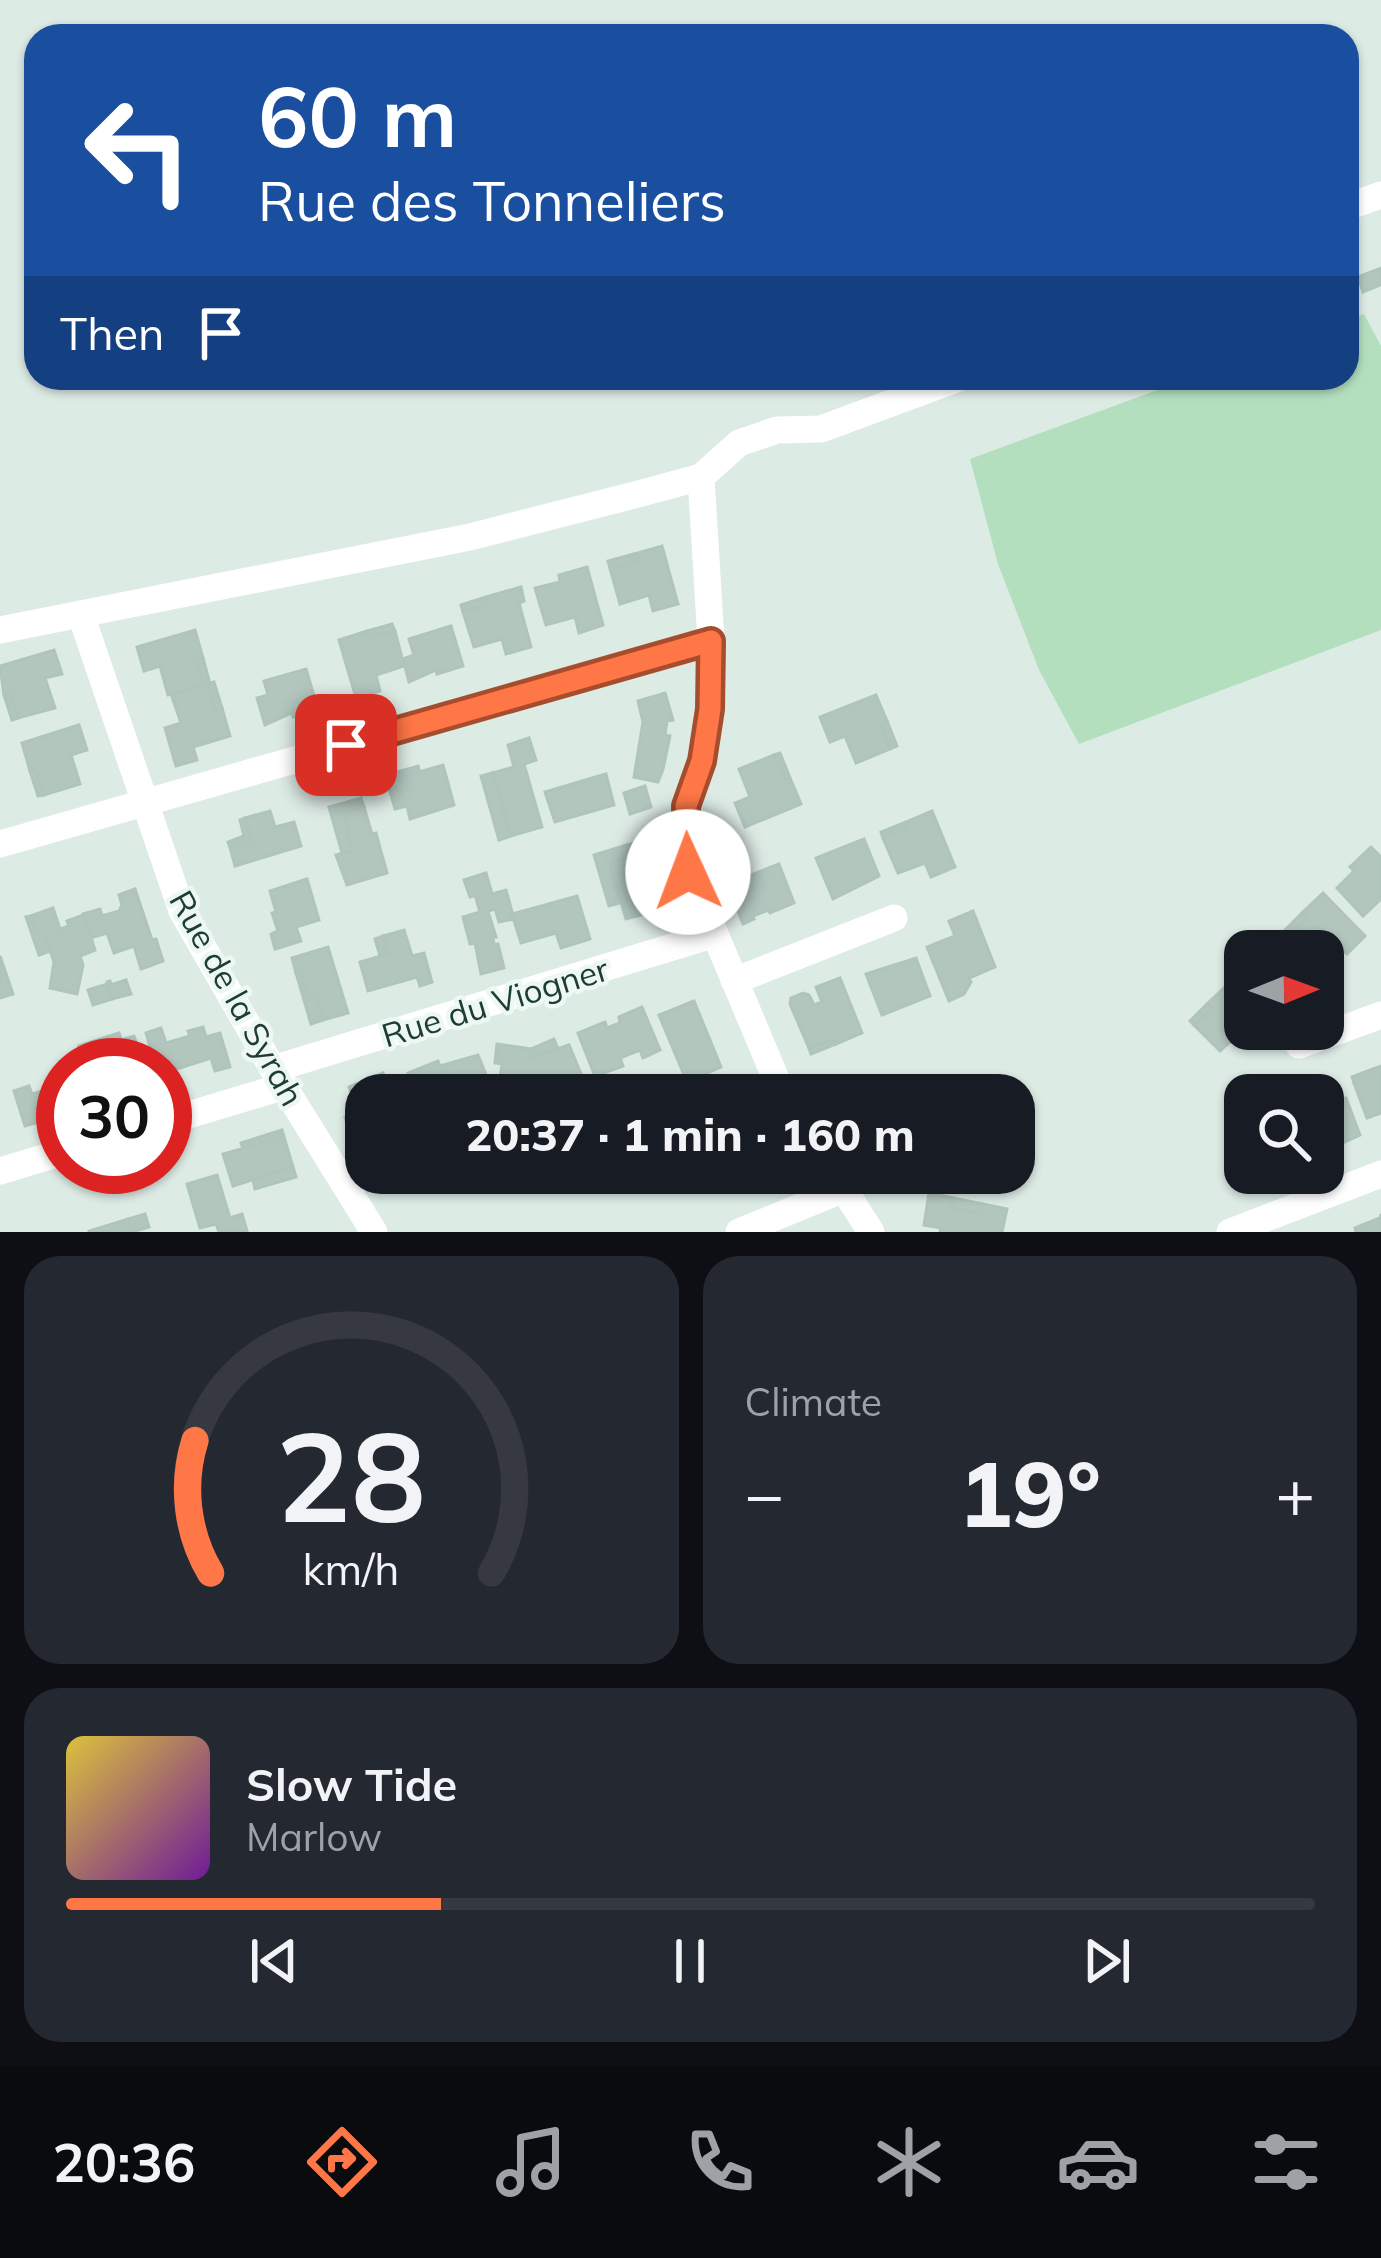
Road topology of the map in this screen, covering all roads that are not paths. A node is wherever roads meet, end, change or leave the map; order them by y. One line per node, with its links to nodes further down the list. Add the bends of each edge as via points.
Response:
1 (926, 390): 2 (street, via 821,429 777,430 739,443)
2 (701, 477): 3 (street, via 470,537); 5 (street)
3 (81, 615): 4 (street); 6 (street, Rue de la Syrah)
4 (0, 630)
5 (711, 641): 6 (street); 9 (street, via 710,709 686,806 688,872)
6 (146, 802): 7 (street); 14 (street, Rue de la Syrah, via 182,911)
7 (0, 844)
8 (894, 918): 10 (street)
9 (715, 934): 10 (street); 14 (street, Rue du Viogner)
10 (734, 980): 13 (street)
11 (1381, 1015): 12 (street)
12 (1344, 1029)
13 (774, 1074)
14 (279, 1077): 15 (street, Rue du Viogner); 21 (street, Rue de la Syrah)
15 (192, 1111)
16 (36, 1160): 17 (street)
17 (0, 1171)
18 (1381, 1174): 24 (street)
19 (814, 1194): 22 (street)
20 (847, 1194): 23 (street)
21 (374, 1232)
22 (739, 1232)
23 (871, 1232)
24 (1230, 1232)

